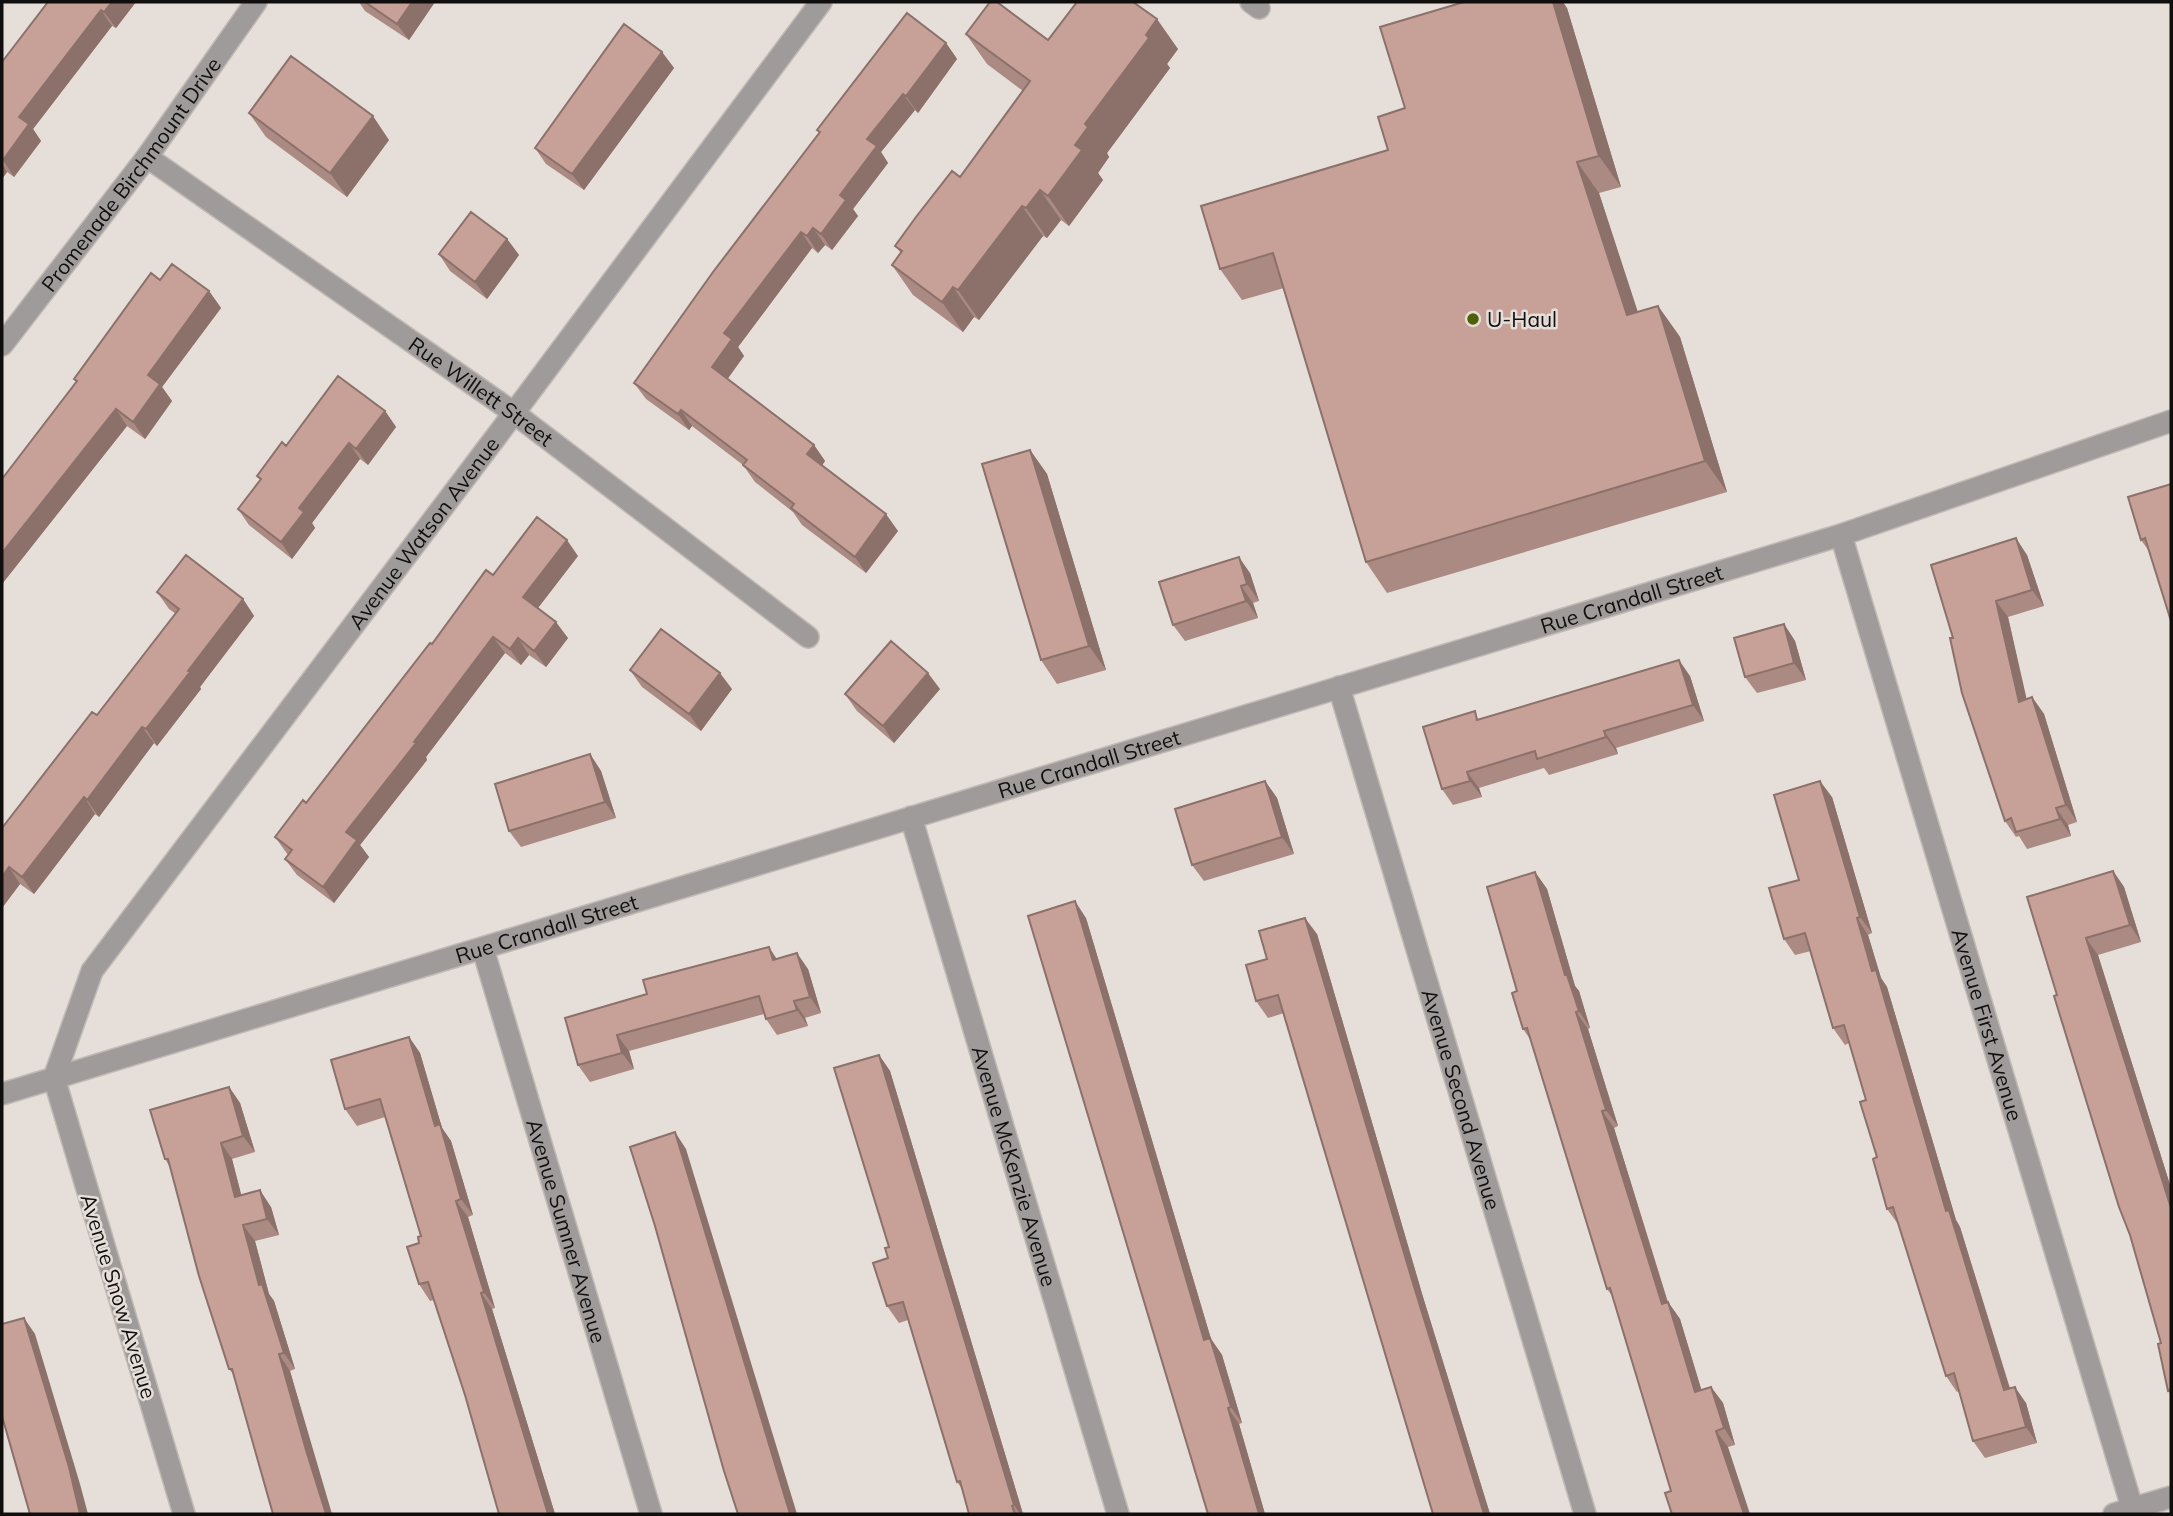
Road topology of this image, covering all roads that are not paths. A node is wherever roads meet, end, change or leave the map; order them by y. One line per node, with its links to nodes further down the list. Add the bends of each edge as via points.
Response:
1 (256, 2): 3 (street, Promenade Birchmount Drive)
2 (821, 2): 5 (street, Avenue Watson Avenue)
3 (147, 157): 4 (street, Promenade Birchmount Drive); 5 (street, Rue Willett Street)
4 (2, 345)
5 (514, 413): 8 (street, Rue Willett Street); 12 (street, Avenue Watson Avenue, via 92,971)
6 (2171, 421): 7 (street, Rue Crandall Street)
7 (1841, 535): 9 (street, Rue Crandall Street); 15 (street, Avenue First Avenue)
8 (808, 637)
9 (1339, 687): 10 (street, Rue Crandall Street); 19 (street, Avenue Second Avenue)
10 (911, 817): 11 (street, Rue Crandall Street); 18 (street, Avenue McKenzie Avenue)
11 (482, 949): 12 (street, Rue Crandall Street); 17 (street, Avenue Sumner Avenue)
12 (54, 1078): 13 (street, Rue Crandall Street); 16 (street, Avenue Snow Avenue)
13 (2, 1094)
14 (2171, 1497): 15 (street)
15 (2127, 1512)
16 (184, 1514)
17 (650, 1514)
18 (1118, 1514)
19 (1585, 1514)

